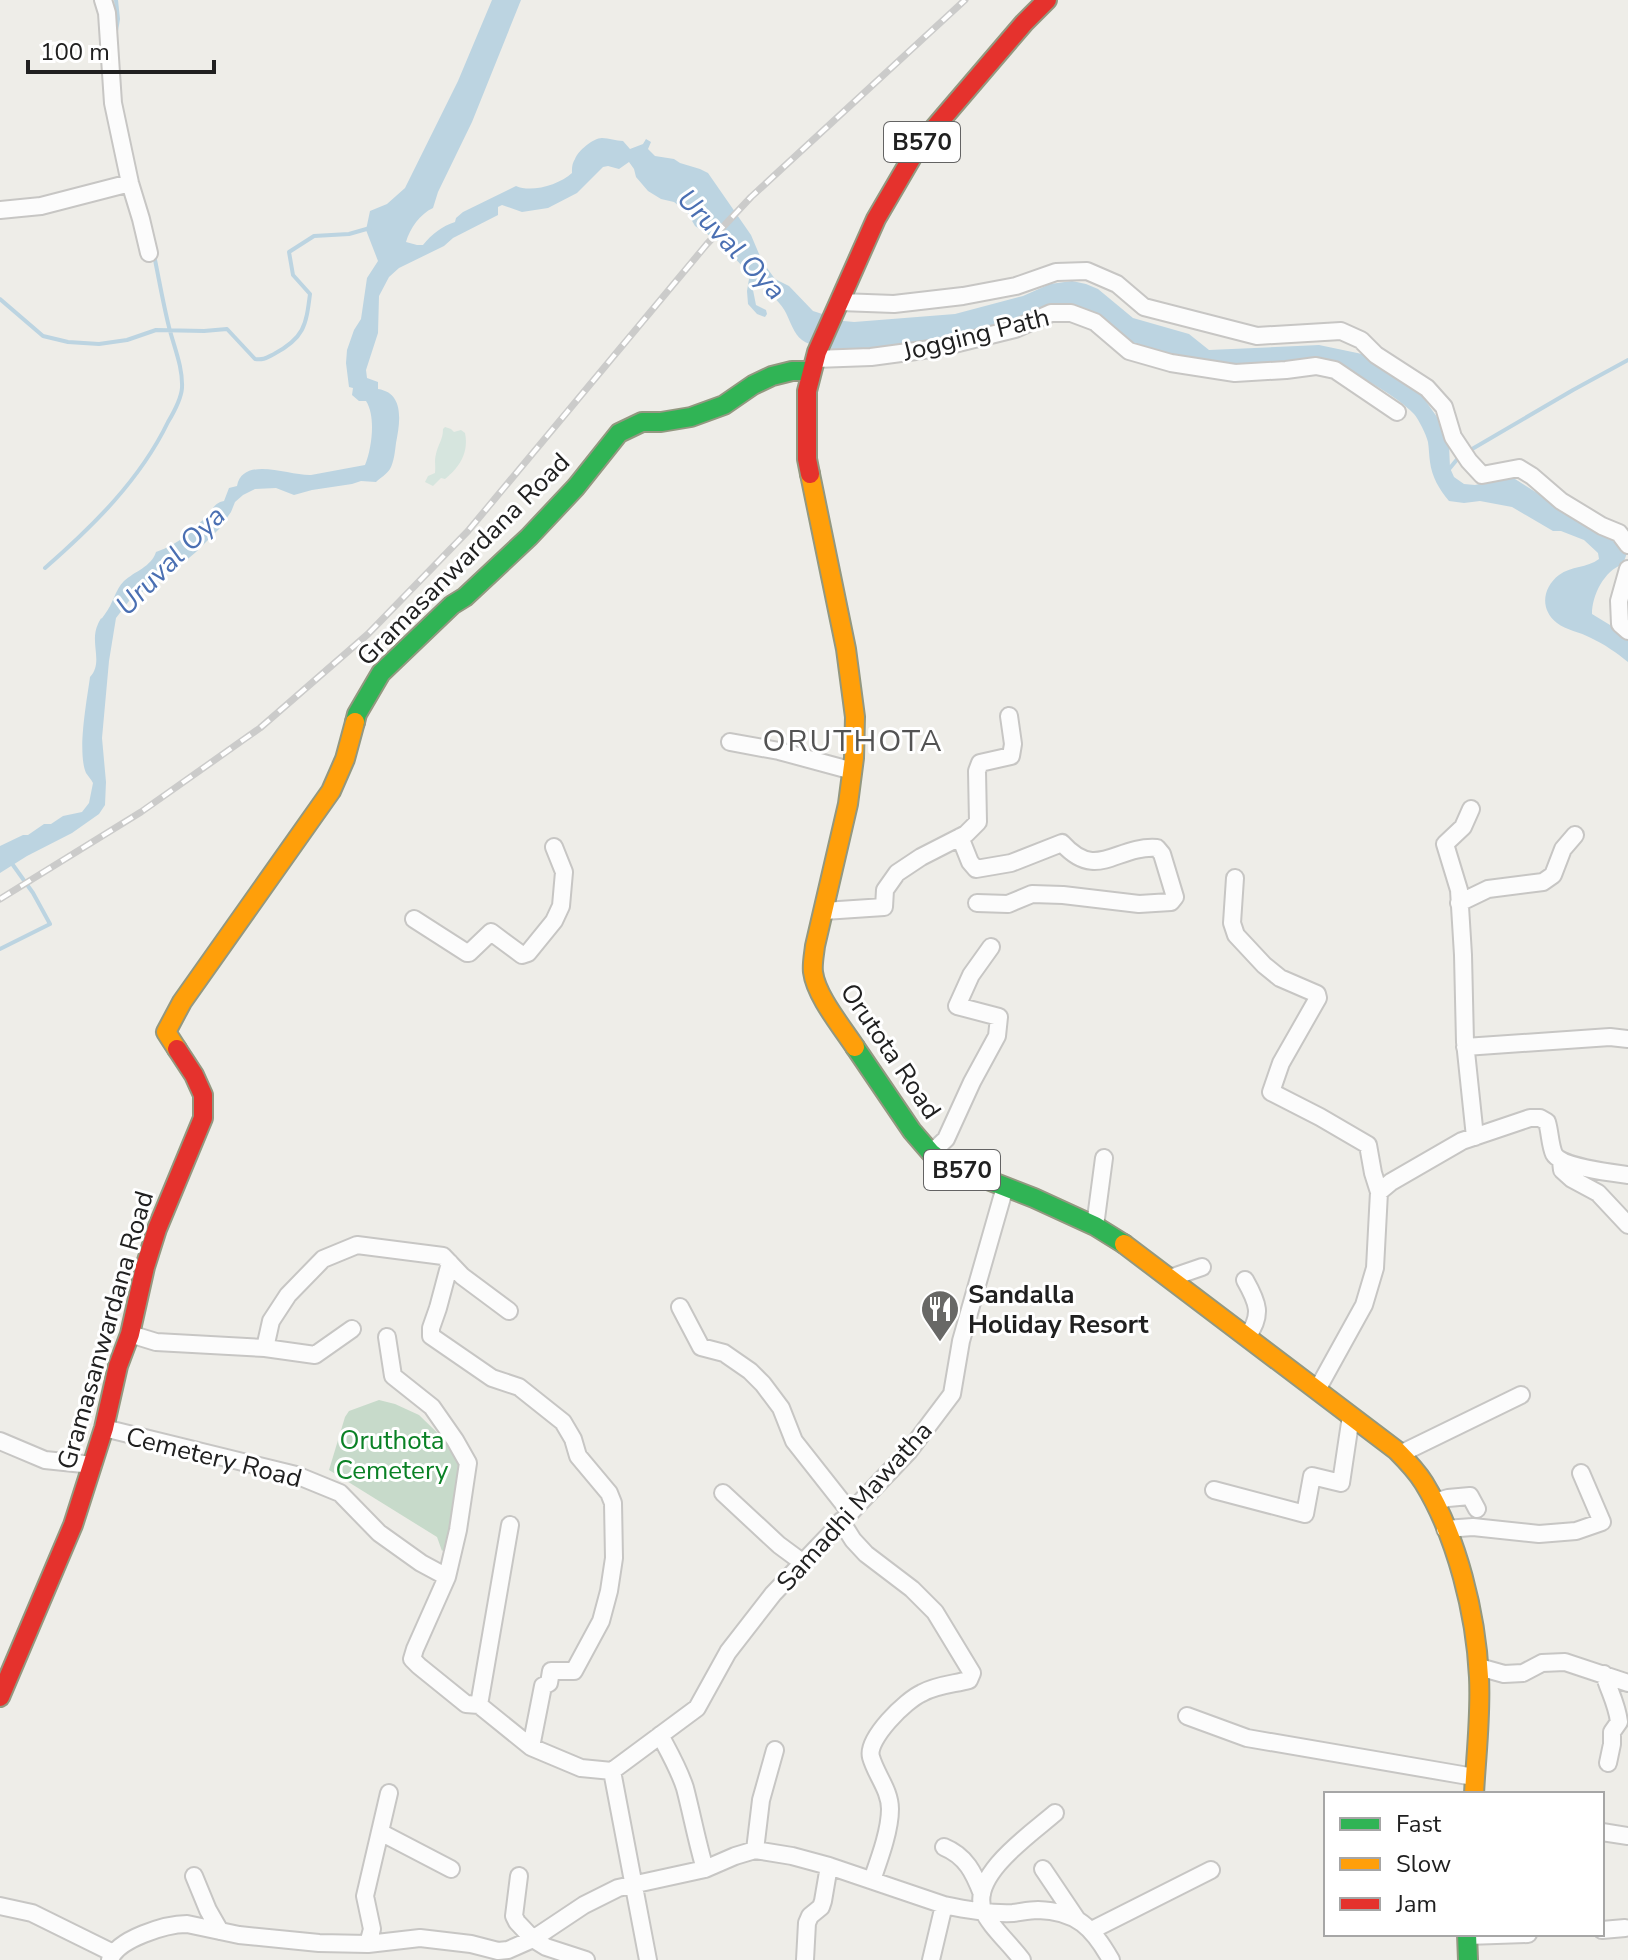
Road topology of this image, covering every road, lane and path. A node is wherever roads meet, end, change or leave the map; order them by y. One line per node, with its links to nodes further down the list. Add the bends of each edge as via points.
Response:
1 (103, 0): 3 (street, via 113,103)
2 (1047, 0): 6 (main road, B570, via 918,147 876,219)
3 (130, 183): 4 (street, via 41,206); 5 (street)
4 (0, 210)
5 (149, 253)
6 (838, 306): 7 (main road, B570); 9 (street, via 963,296 1056,272 1087,271 1117,284 1144,307 1257,336 1341,331 1427,388 1444,407 1447,423 1482,475 1519,468 1561,501 1619,533)
7 (815, 361): 8 (street, Jogging Path, via 938,348 1015,329 1051,313 1071,313 1095,322 1129,351 1171,363 1235,373 1316,366 1335,370); 14 (main road, Orutota Road / B570, via 806,411 807,459 852,686); 43 (main road, Gramasanwardana Road, via 753,385 724,405 691,417 642,422 619,433 529,537 381,673 357,714 331,791 168,1026 166,1032 203,1095 203,1118 157,1229)
8 (1397, 412)
9 (1628, 545)
10 (1628, 569): 11 (street, via 1619,601 1620,624)
11 (1628, 631)
12 (1009, 716): 17 (street, via 1011,756 980,763 978,822)
13 (730, 742): 14 (street)
14 (853, 771): 22 (main road, Orutota Road / B570)
15 (1471, 809): 21 (street, via 1463,827 1445,844)
16 (1575, 835): 21 (street, via 1553,875 1543,882 1488,889)
17 (960, 837): 20 (street, via 976,869 1011,863 1062,843 1090,862 1157,848 1175,897 1171,902 1139,904 1032,894 1008,904); 22 (street, via 897,873 885,890 884,907)
18 (554, 847): 23 (street, via 564,872 561,906 528,953 522,955 491,932 467,953)
19 (1235, 878): 33 (street, via 1236,935 1280,978 1318,998 1281,1063 1271,1092 1368,1145)
20 (977, 903)
21 (1459, 903): 26 (street)
22 (824, 911): 28 (main road, Orutota Road / B570, via 812,968 819,989)
23 (414, 919)
24 (991, 947): 28 (street, via 957,1006 999,1017 997,1036 946,1139)
25 (1628, 1039): 26 (street)
26 (1465, 1047): 27 (street)
27 (1475, 1137): 30 (street, via 1540,1118 1547,1122); 33 (street)
28 (931, 1153): 32 (main road, Orutota Road / B570)
29 (1104, 1158): 35 (street)
30 (1561, 1161): 31 (street); 34 (street, via 1562,1170 1598,1193)
31 (1628, 1175)
32 (1005, 1187): 35 (main road, Orutota Road / B570); 59 (street, Samadhi Mawatha, via 961,1341 952,1394 909,1451)
33 (1379, 1192): 47 (street, via 1375,1268 1364,1305)
34 (1628, 1225)
35 (1095, 1226): 38 (main road, Orutota Road / B570)
36 (450, 1263): 41 (street); 46 (street, via 443,1256 357,1245 323,1259 271,1321); 71 (street, via 431,1336 492,1378 519,1387 563,1422 578,1456 613,1503 614,1558 601,1621 574,1671 551,1671)
37 (1202, 1267): 38 (street)
38 (1170, 1278): 45 (main road, Orutota Road / B570)
39 (1245, 1280): 45 (street, via 1256,1300 1256,1324)
40 (680, 1307): 59 (street, via 701,1347 724,1353 763,1384 781,1408 794,1441)
41 (509, 1311)
42 (352, 1329): 46 (street, via 315,1355)
43 (130, 1334): 46 (street, via 156,1342); 50 (main road, Gramasanwardana Road)
44 (387, 1337): 63 (street, via 393,1376 432,1407 468,1463)
45 (1247, 1337): 47 (main road, Orutota Road / B570)
46 (265, 1348)
47 (1317, 1390): 49 (main road, Orutota Road / B570)
48 (1521, 1395): 52 (street)
49 (1351, 1416): 52 (main road, Orutota Road / B570); 55 (street, via 1341,1483 1312,1476 1305,1514)
50 (104, 1428): 53 (main road, Gramasanwardana Road); 63 (street, Cemetery Road, via 296,1475 340,1493 379,1533)
51 (0, 1441): 53 (street, via 45,1460)
52 (1400, 1454): 57 (main road, Orutota Road / B570)
53 (93, 1465): 67 (main road, Gramasanwardana Road)
54 (1581, 1473): 61 (street, via 1602,1522 1539,1534)
55 (1214, 1490)
56 (723, 1493): 62 (street)
57 (1434, 1502): 58 (street, via 1470,1496); 61 (main road, Orutota Road / B570)
58 (1477, 1509)
59 (846, 1516): 62 (street, Samadhi Mawatha); 90 (street, via 853,1540 935,1612 972,1673 969,1680 914,1697 874,1740 870,1754 890,1810)
60 (510, 1525): 68 (street)
61 (1445, 1529): 64 (main road, Orutota Road / B570)
62 (802, 1562): 70 (street, Samadhi Mawatha, via 728,1652 697,1708)
63 (447, 1577): 68 (street, via 412,1659 466,1704)
64 (1479, 1667): 65 (street, via 1523,1673 1542,1663 1565,1662); 75 (main road, Orutota Road / B570)
65 (1604, 1674): 66 (street); 73 (street, via 1619,1722 1612,1732)
66 (1628, 1683)
67 (0, 1697)
68 (479, 1705): 71 (street)
69 (1187, 1716): 75 (street, via 1247,1738)
70 (660, 1735): 74 (street, Samadhi Mawatha); 85 (street, via 684,1786)
71 (531, 1747): 74 (street, via 581,1768)
72 (775, 1750): 82 (street)
73 (1608, 1763)
74 (612, 1771): 91 (street)
75 (1474, 1786)
76 (389, 1793): 78 (street)
77 (1055, 1813): 92 (street, via 1001,1861)
78 (380, 1832): 84 (street); 103 (street, via 365,1896 372,1929)
79 (1604, 1832): 80 (street)
80 (1628, 1836)
81 (944, 1847): 92 (street, via 968,1864)
82 (755, 1850): 83 (street); 85 (street)
83 (829, 1866): 90 (street); 108 (street, via 821,1907 807,1923)
84 (451, 1869)
85 (705, 1869): 91 (street)
86 (1043, 1869): 96 (street)
87 (1211, 1870): 98 (street)
88 (194, 1876): 100 (street)
89 (519, 1876): 102 (street, via 514,1916)
90 (872, 1880): 93 (street)
91 (635, 1884): 102 (street, via 584,1905); 107 (street)
92 (982, 1894): 95 (street)
93 (944, 1905): 95 (street); 109 (street)
94 (0, 1906): 105 (street, via 32,1913)
95 (983, 1912): 96 (street, via 1035,1910); 110 (street)
96 (1076, 1918): 98 (street)
97 (1625, 1928): 99 (street)
98 (1092, 1930): 111 (street)
99 (1604, 1930)
100 (220, 1931): 103 (street); 105 (street, via 168,1926 136,1937)
101 (1467, 1936): 112 (main road)
102 (533, 1939): 104 (street); 106 (street)
103 (368, 1944): 104 (street, via 420,1938 471,1944)
104 (498, 1955)
105 (111, 1956)
106 (586, 1960)
107 (648, 1960)
108 (805, 1960)
109 (931, 1960)
110 (1022, 1960)
111 (1111, 1960)
112 (1468, 1960)

